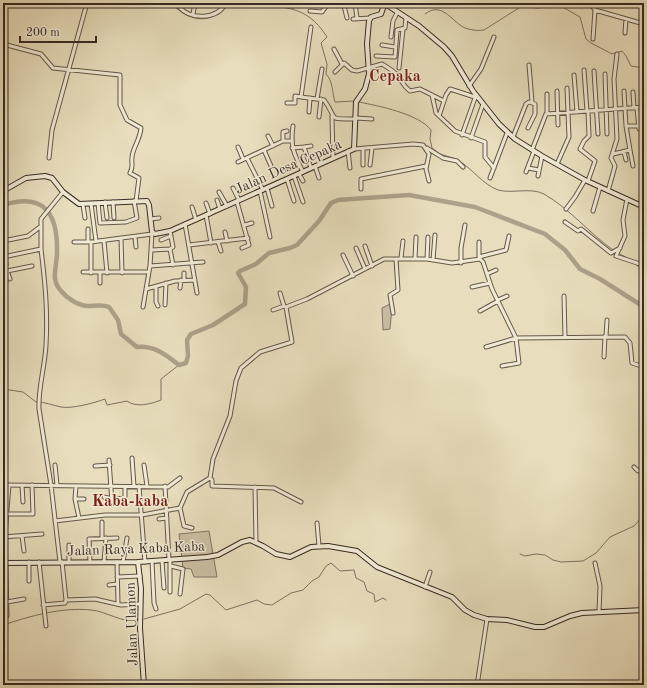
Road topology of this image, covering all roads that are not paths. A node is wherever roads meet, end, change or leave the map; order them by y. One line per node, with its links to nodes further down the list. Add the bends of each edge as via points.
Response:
1 (87, 3): 40 (street)
2 (178, 3): 16 (street, via 184,12)
3 (195, 3): 16 (street)
4 (226, 3): 16 (street, via 223,9 206,17)
5 (268, 3): 6 (street, via 293,6)
6 (295, 3)
7 (331, 3): 14 (street, via 322,12)
8 (337, 3): 12 (street)
9 (355, 3): 12 (street); 18 (street, via 355,18)
10 (590, 3): 13 (street)
11 (384, 4): 15 (street); 18 (street, via 381,14)
12 (344, 6): 17 (street)
13 (595, 10): 20 (street); 27 (street)
14 (310, 11)
15 (397, 13): 19 (street); 25 (street, via 393,21)
16 (193, 14)
17 (347, 18)
18 (370, 18): 36 (street, Jalan Desa Cepaka, via 367,42)
19 (406, 18): 23 (street); 46 (street, via 444,47)
20 (626, 19): 21 (street); 24 (street)
21 (644, 24)
22 (311, 27): 53 (street)
23 (403, 29): 30 (street, via 397,30); 37 (street)
24 (625, 33)
25 (392, 37)
26 (494, 37): 46 (street, via 481,69)
27 (593, 40)
28 (3, 44): 40 (street, via 40,54 52,68)
29 (382, 45): 30 (street)
30 (396, 47): 33 (street, via 394,58)
31 (334, 49): 34 (street)
32 (616, 54): 64 (street)
33 (376, 56)
34 (342, 64): 36 (street, via 345,63 354,71); 42 (street)
35 (529, 65): 59 (street)
36 (369, 68): 52 (street, via 382,64 393,71 401,84 410,91 418,88); 77 (street, Jalan Desa Cepaka, via 366,89 357,100)
37 (399, 68)
38 (322, 69): 56 (street)
39 (584, 70): 67 (street)
40 (67, 71): 109 (street, via 52,130); 147 (street, via 120,75 120,105 127,120 141,128 140,138 131,158 134,166 130,173 139,178)
41 (594, 71): 68 (street)
42 (335, 72)
43 (605, 74): 66 (street)
44 (574, 75): 70 (street)
45 (642, 85): 62 (street)
46 (469, 86): 55 (street)
47 (567, 88): 72 (street)
48 (557, 91): 71 (street)
49 (624, 91): 65 (street)
50 (633, 92): 63 (street)
51 (547, 94): 73 (street)
52 (432, 95): 58 (street); 75 (street, via 436,112)
53 (301, 97): 54 (street); 60 (street, via 295,96 295,103)
54 (310, 98): 56 (street); 69 (street)
55 (476, 98): 58 (street, via 450,89); 61 (street); 87 (street)
56 (317, 99): 57 (street)
57 (321, 99): 74 (street); 76 (street)
58 (444, 101): 75 (street)
59 (532, 102): 82 (street, via 535,105 535,112); 89 (street, via 526,103)
60 (287, 103)
61 (483, 104): 84 (street); 90 (street)
62 (643, 107): 63 (street)
63 (636, 108): 65 (street); 81 (street, via 639,127)
64 (615, 109): 65 (street); 66 (street); 107 (street, via 617,139)
65 (624, 109): 81 (street)
66 (606, 110): 68 (street); 86 (street)
67 (588, 111): 68 (street); 70 (street); 136 (street, via 589,136 580,149 595,161)
68 (596, 111): 85 (street)
69 (309, 112)
70 (577, 112): 72 (street)
71 (558, 113): 72 (street); 73 (street); 79 (street)
72 (568, 113): 114 (street, via 568,142)
73 (547, 114): 103 (street)
74 (332, 116): 77 (street, via 335,119); 111 (street)
75 (440, 116): 87 (street)
76 (319, 118)
77 (356, 119): 78 (street); 101 (street, Jalan Desa Cepaka)
78 (372, 119)
79 (558, 124)
80 (293, 126): 92 (street)
81 (626, 126): 104 (street)
82 (528, 128)
83 (286, 131): 91 (street, via 283,132)
84 (507, 133): 89 (street); 124 (street)
85 (598, 134)
86 (607, 134)
87 (462, 135): 90 (street)
88 (268, 136): 93 (street)
89 (513, 137): 103 (street)
90 (471, 138): 124 (street, via 485,142 485,157)
91 (283, 141): 92 (street); 93 (street)
92 (291, 141): 97 (street)
93 (273, 146): 102 (street)
94 (311, 146): 96 (street)
95 (238, 147): 110 (street)
96 (304, 147): 97 (street); 122 (street)
97 (292, 148): 128 (street)
98 (363, 148): 99 (street); 101 (street); 115 (street)
99 (372, 148): 100 (street, via 413,144); 116 (street)
100 (427, 148): 119 (street, via 429,157); 121 (street, via 443,158 457,161)
101 (354, 149): 105 (street, Jalan Desa Cepaka)
102 (264, 150): 110 (street); 117 (street)
103 (533, 150): 108 (street); 125 (street)
104 (630, 150): 106 (street); 120 (street)
105 (348, 151): 111 (street, Jalan Desa Cepaka); 123 (street)
106 (624, 152): 107 (street); 112 (street)
107 (613, 154): 142 (street, via 611,159 616,166)
108 (542, 156): 114 (street); 126 (street)
109 (49, 158)
110 (245, 158): 113 (street); 140 (street)
111 (332, 158): 118 (street, Jalan Desa Cepaka)
112 (626, 160)
113 (238, 162)
114 (556, 164): 136 (street)
115 (363, 165)
116 (370, 165)
117 (271, 166)
118 (315, 166): 122 (street, Jalan Desa Cepaka); 131 (street)
119 (426, 166): 135 (street); 139 (street, via 361,179)
120 (633, 166)
121 (463, 167)
122 (310, 168): 128 (street, Jalan Desa Cepaka)
123 (350, 168)
124 (494, 168): 132 (street)
125 (528, 168): 126 (street); 127 (street)
126 (539, 170): 130 (street)
127 (526, 172)
128 (301, 173): 129 (street, Jalan Desa Cepaka); 134 (street)
129 (294, 176): 133 (street, Jalan Desa Cepaka); 152 (street)
130 (538, 176)
131 (319, 178)
132 (490, 178)
133 (287, 179): 140 (street, Jalan Desa Cepaka); 149 (street)
134 (303, 181)
135 (429, 181)
136 (587, 181): 137 (street); 161 (street)
137 (600, 187): 142 (street); 163 (street)
138 (233, 188): 148 (street)
139 (361, 189)
140 (263, 190): 148 (street, Jalan Desa Cepaka); 158 (street); 185 (street)
141 (3, 191): 143 (street, via 26,178 45,176 53,179)
142 (608, 191): 145 (street)
143 (62, 192): 156 (street); 176 (street, via 43,215)
144 (219, 192): 157 (street)
145 (627, 199): 159 (street); 209 (street, via 623,220 624,236)
146 (217, 200): 162 (street)
147 (135, 201): 151 (street); 153 (street, via 137,218 119,222 100,223); 169 (street, via 148,202)
148 (238, 201): 157 (street, Jalan Desa Cepaka); 174 (street)
149 (294, 201)
150 (105, 202): 151 (street); 153 (street); 166 (street)
151 (113, 202): 167 (street)
152 (303, 202)
153 (98, 203): 155 (street)
154 (206, 203): 164 (street)
155 (91, 204): 156 (street); 192 (street)
156 (84, 205): 165 (street)
157 (226, 206): 162 (street, Jalan Desa Cepaka)
158 (272, 206)
159 (644, 206)
160 (192, 207): 170 (street)
161 (566, 208)
162 (220, 209): 164 (street, Jalan Desa Cepaka)
163 (593, 211)
164 (208, 215): 170 (street, Jalan Desa Cepaka); 198 (street)
165 (85, 218)
166 (107, 218)
167 (114, 218)
168 (159, 218): 169 (street)
169 (151, 219): 180 (street)
170 (196, 220): 173 (street, Jalan Desa Cepaka)
171 (565, 222): 209 (street)
172 (252, 223): 174 (street)
173 (185, 224): 178 (street, Jalan Desa Cepaka); 201 (street)
174 (245, 225): 189 (street)
175 (465, 225): 220 (street)
176 (40, 227): 191 (street, via 28,236); 206 (street)
177 (88, 229): 197 (street)
178 (170, 230): 180 (street, Jalan Desa Cepaka); 182 (street)
179 (225, 232): 194 (street)
180 (152, 234): 184 (street); 208 (street)
181 (435, 235): 218 (street)
182 (171, 236): 190 (street); 207 (street, via 173,248)
183 (509, 236): 215 (street, via 506,250)
184 (135, 237): 188 (street); 203 (street)
185 (270, 237)
186 (416, 237): 216 (street)
187 (428, 237): 217 (street)
188 (121, 238): 193 (street); 237 (street)
189 (248, 238): 194 (street); 204 (street, via 249,246)
190 (161, 240)
191 (3, 241)
192 (96, 241): 193 (street); 197 (street)
193 (104, 241): 236 (street)
194 (226, 241): 199 (street)
195 (403, 241): 214 (street)
196 (74, 242): 197 (street)
197 (90, 242): 234 (street)
198 (211, 242): 199 (street); 201 (street)
199 (218, 242): 210 (street)
200 (479, 242): 215 (street)
201 (189, 245): 222 (street)
202 (365, 246): 225 (street)
203 (136, 247)
204 (242, 248)
205 (356, 248): 227 (street)
206 (41, 249): 212 (street); 284 (street, via 48,310 46,346 38,398)
207 (170, 249): 208 (street); 221 (street)
208 (152, 250): 224 (street)
209 (617, 250): 226 (street, via 617,257)
210 (221, 251)
211 (343, 255): 239 (street)
212 (4, 257): 229 (street)
213 (396, 258): 214 (street); 225 (street); 261 (street, via 398,290 390,295)
214 (401, 258): 216 (street)
215 (479, 258): 220 (street); 238 (street)
216 (415, 259): 217 (street)
217 (427, 259): 218 (street)
218 (433, 260): 220 (street)
219 (204, 262): 222 (street)
220 (461, 263)
221 (173, 264): 222 (street); 224 (street)
222 (193, 264): 242 (street)
223 (32, 266): 229 (street)
224 (150, 266): 231 (street)
225 (372, 266): 227 (street)
226 (644, 267)
227 (365, 269): 239 (street)
228 (496, 270): 238 (street)
229 (7, 271): 233 (street); 240 (street)
230 (83, 272): 234 (street)
231 (148, 272): 237 (street); 249 (street)
232 (184, 272): 241 (street)
233 (3, 273)
234 (91, 273): 235 (street)
235 (100, 273): 236 (street); 243 (street)
236 (107, 273): 237 (street)
237 (122, 273)
238 (487, 274): 245 (street)
239 (353, 276): 258 (street)
240 (10, 279)
241 (182, 280): 242 (street); 244 (street); 248 (street)
242 (194, 280): 250 (street)
243 (100, 283)
244 (166, 283): 247 (street); 255 (street)
245 (490, 283): 246 (street); 254 (street)
246 (472, 287)
247 (156, 288): 249 (street); 256 (street, via 155,301)
248 (180, 288)
249 (146, 289): 257 (street)
250 (197, 293)
251 (280, 293): 258 (street)
252 (507, 296): 254 (street)
253 (564, 296): 264 (street)
254 (498, 301): 260 (street); 265 (street)
255 (165, 305)
256 (158, 306)
257 (143, 307)
258 (285, 307): 259 (street); 279 (street, via 292,342 260,352 241,368 230,416 213,459)
259 (273, 310)
260 (480, 311)
261 (394, 314)
262 (607, 320): 263 (street)
263 (606, 336): 264 (street); 267 (street); 269 (street, via 627,338 632,363)
264 (565, 337): 265 (street)
265 (516, 338): 266 (street); 268 (street, via 519,363)
266 (486, 348)
267 (604, 357)
268 (502, 366)
269 (644, 367)
270 (132, 458): 287 (street)
271 (110, 460): 273 (street)
272 (55, 465): 285 (street)
273 (110, 465): 275 (street); 291 (street)
274 (144, 465): 289 (street)
275 (96, 466)
276 (634, 467): 277 (street, via 638,471)
277 (644, 471)
278 (180, 478): 290 (street)
279 (210, 478): 293 (street, via 212,486); 304 (street, via 187,492)
280 (3, 485): 281 (street)
281 (9, 485): 282 (street); 307 (street)
282 (22, 485): 283 (street); 299 (street)
283 (32, 485): 284 (street); 307 (street, via 33,514)
284 (51, 486): 285 (street); 312 (street)
285 (57, 486): 286 (street)
286 (76, 486): 291 (street); 295 (street)
287 (134, 486): 288 (street); 292 (street)
288 (139, 486): 289 (street); 300 (street)
289 (147, 486): 290 (street)
290 (165, 486): 305 (street)
291 (112, 487): 292 (street); 297 (street)
292 (125, 487): 298 (street, via 125,497)
293 (255, 487): 302 (street, via 276,489); 322 (street)
294 (104, 497): 297 (street)
295 (75, 499): 296 (street); 309 (street)
296 (84, 499)
297 (112, 499): 303 (street)
298 (118, 499)
299 (23, 502)
300 (140, 502): 301 (street); 306 (street)
301 (149, 502)
302 (301, 502)
303 (112, 503)
304 (180, 508): 305 (street); 315 (street, via 184,526)
305 (167, 512): 306 (street); 310 (street)
306 (142, 515): 309 (street); 338 (street)
307 (7, 516): 308 (street); 318 (street)
308 (3, 517)
309 (79, 518): 312 (street)
310 (167, 518): 311 (street); 326 (street)
311 (159, 519)
312 (55, 521): 331 (street)
313 (102, 522): 319 (street)
314 (317, 523): 324 (street)
315 (192, 528)
316 (42, 534): 317 (street)
317 (22, 536): 318 (street); 325 (street)
318 (4, 537): 339 (street)
319 (104, 538): 320 (street); 333 (street, via 89,539); 334 (street)
320 (117, 538)
321 (127, 538): 336 (street)
322 (256, 542): 324 (street, via 276,554 290,557 307,548); 326 (street, Jalan Raya Kaba Kaba, via 244,541 215,556)
323 (69, 545): 332 (street)
324 (319, 546): 348 (street, via 357,551 377,567)
325 (24, 551)
326 (169, 560): 328 (street, Jalan Raya Kaba Kaba); 341 (street)
327 (152, 561): 328 (street, Jalan Raya Kaba Kaba); 338 (street, Jalan Raya Kaba Kaba); 358 (street)
328 (162, 561): 349 (street)
329 (29, 562): 330 (street, Jalan Raya Kaba Kaba); 339 (street, Jalan Raya Kaba Kaba); 345 (street)
330 (39, 562): 331 (street, Jalan Raya Kaba Kaba); 357 (street)
331 (61, 562): 332 (street, Jalan Raya Kaba Kaba); 353 (street)
332 (69, 562): 333 (street, Jalan Raya Kaba Kaba)
333 (90, 562): 334 (street, Jalan Raya Kaba Kaba)
334 (104, 562): 335 (street, Jalan Raya Kaba Kaba)
335 (117, 562): 336 (street, Jalan Raya Kaba Kaba); 344 (street)
336 (123, 562): 337 (street, Jalan Raya Kaba Kaba)
337 (138, 562): 338 (street, Jalan Raya Kaba Kaba); 343 (street, Jalan Ulamon)
338 (145, 562)
339 (5, 563): 354 (street)
340 (595, 563): 360 (street, via 600,586)
341 (171, 566): 350 (street); 351 (street, via 183,569)
342 (430, 572): 348 (street)
343 (140, 576): 344 (street); 356 (street, Jalan Ulamon)
344 (117, 577): 346 (street)
345 (29, 581)
346 (117, 584): 347 (street); 355 (street)
347 (109, 585)
348 (425, 587): 362 (street, via 452,598 474,616)
349 (164, 588)
350 (170, 592)
351 (180, 594)
352 (24, 599): 354 (street)
353 (66, 600): 355 (street, via 95,599); 357 (street, via 65,603)
354 (7, 602): 361 (street)
355 (118, 604): 356 (street)
356 (139, 604): 365 (street, Jalan Ulamon)
357 (43, 606): 363 (street)
358 (156, 608)
359 (644, 610): 360 (street)
360 (599, 612): 362 (street, via 570,616 539,628 507,620)
361 (7, 616)
362 (487, 619): 364 (street)
363 (46, 626)
364 (478, 679)
365 (144, 685)

